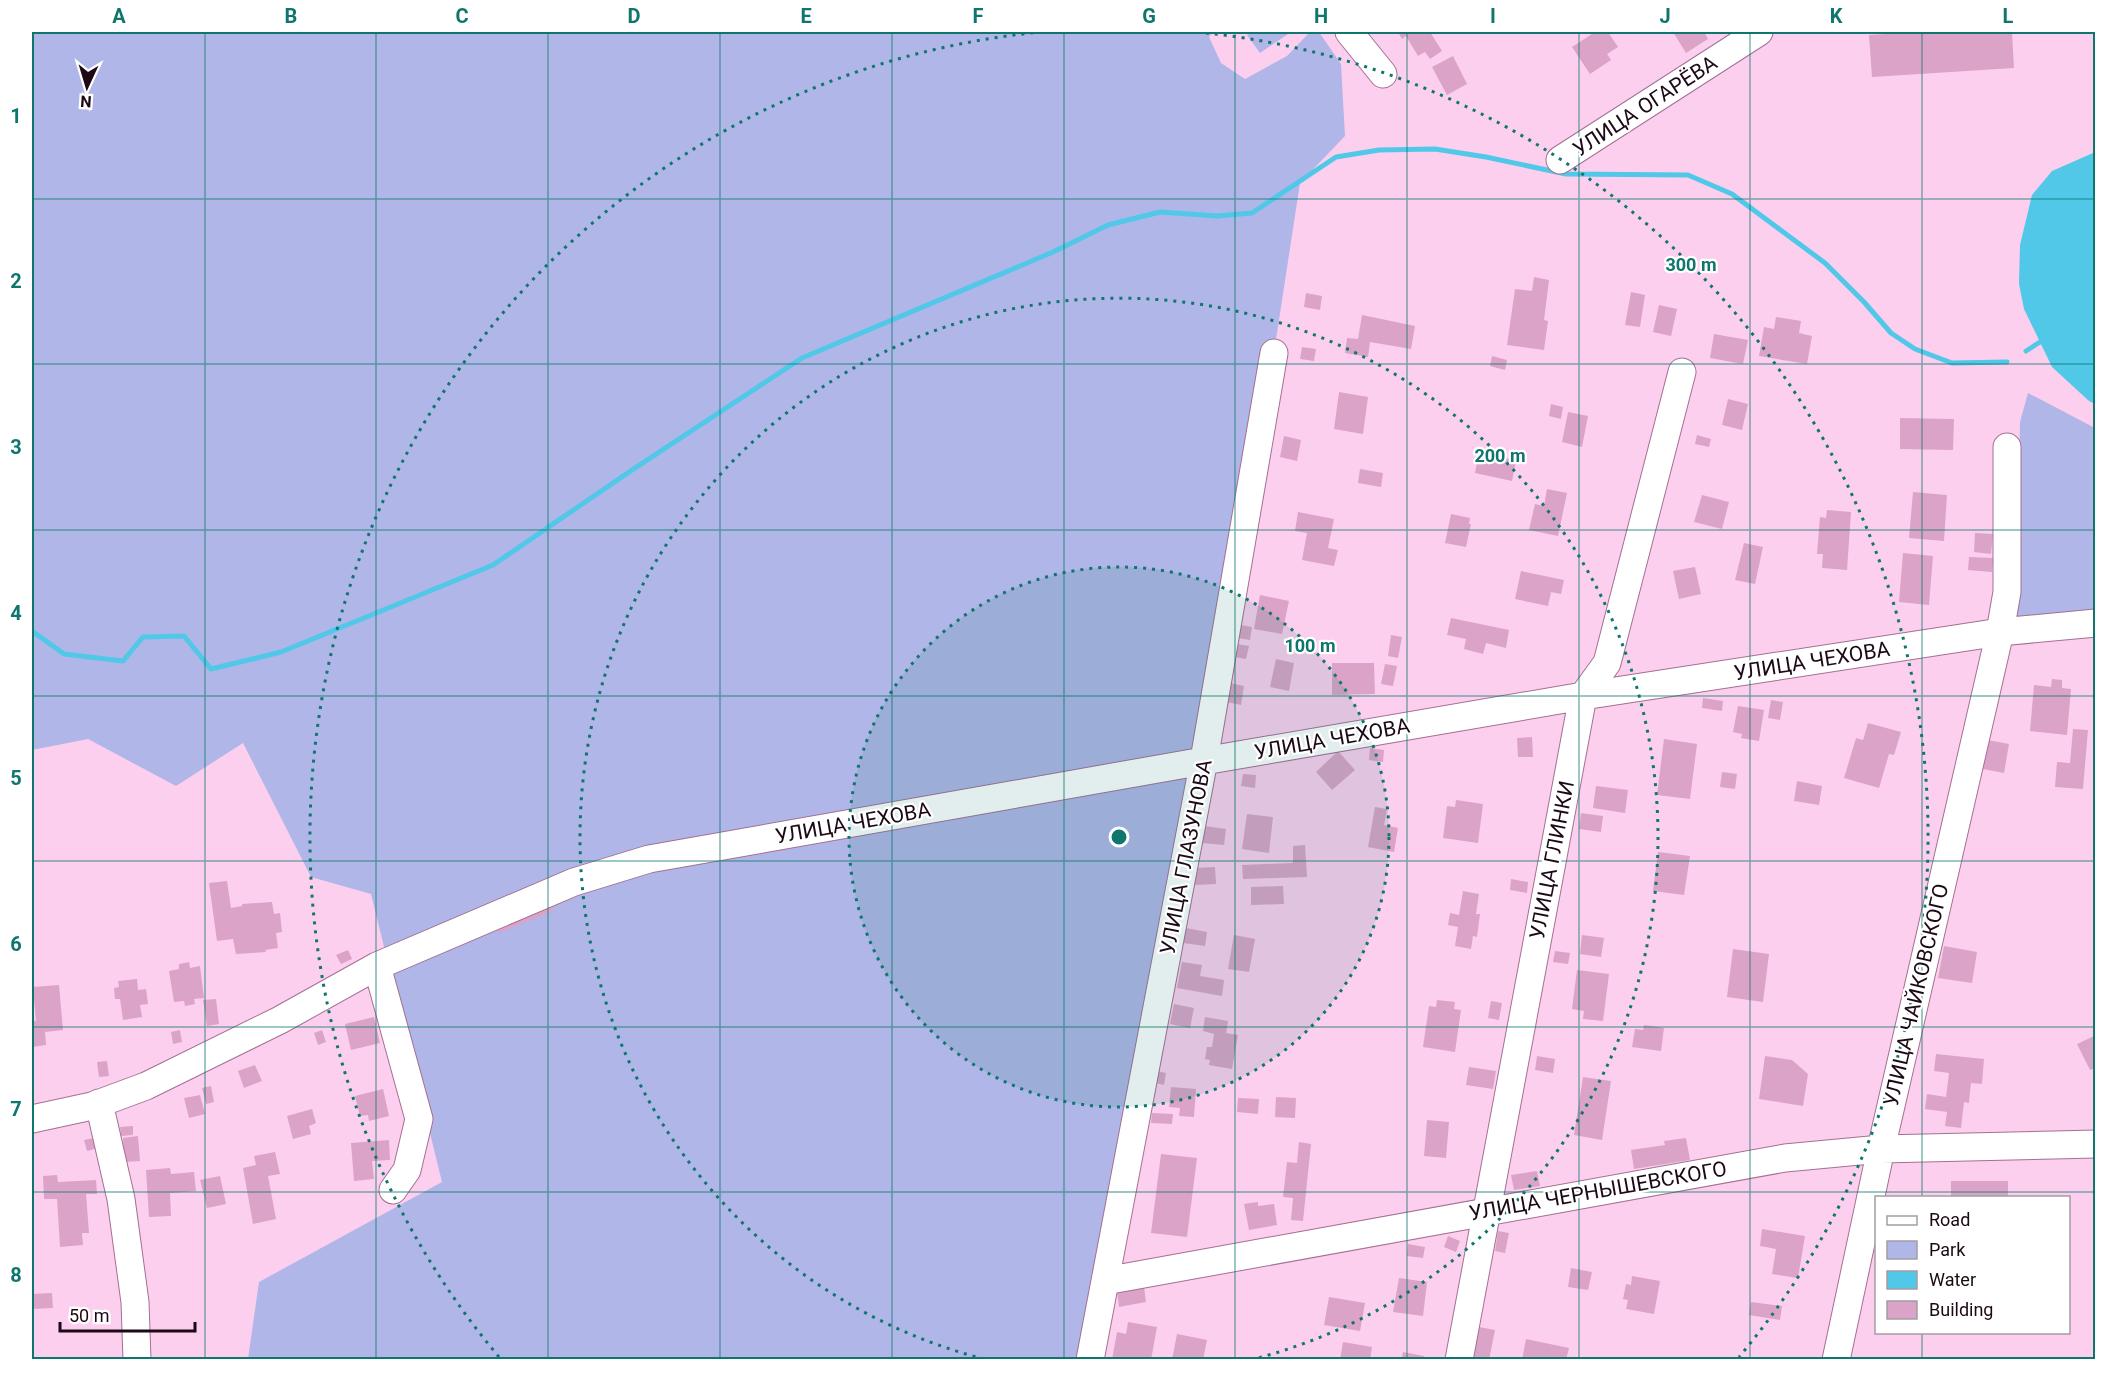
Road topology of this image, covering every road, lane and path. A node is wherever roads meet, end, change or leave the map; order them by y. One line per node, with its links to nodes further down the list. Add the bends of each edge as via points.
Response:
1 (1349, 32): 3 (street)
2 (1759, 32): 4 (street, УЛИЦА ОГАРЁВА)
3 (1383, 74)
4 (1560, 160)
5 (1274, 353): 11 (street, УЛИЦА ГЛАЗУНОВА)
6 (1682, 372): 10 (street, УЛИЦА ГЛИНКИ, via 1607,663)
7 (2007, 447): 9 (street, УЛИЦА ЧАЙКОВСКОГО, via 2007,592)
8 (2096, 623): 9 (street, УЛИЦА ЧЕХОВА)
9 (2000, 632): 10 (street, УЛИЦА ЧЕХОВА); 16 (street, УЛИЦА ЧАЙКОВСКОГО)
10 (1583, 696): 11 (street, УЛИЦА ЧЕХОВА); 18 (street, УЛИЦА ГЛИНКИ)
11 (1204, 760): 12 (street, УЛИЦА ЧЕХОВА, via 649,859 574,882); 19 (street, УЛИЦА ГЛАЗУНОВА)
12 (377, 966): 13 (street, УЛИЦА ЧЕХОВА, via 280,1020 146,1086); 17 (street, via 419,1119 407,1170)
13 (99, 1103): 14 (street, УЛИЦА ЧЕХОВА); 20 (street, via 121,1199 135,1302)
14 (32, 1119)
15 (2096, 1144): 16 (street, УЛИЦА ЧЕРНЫШЕВСКОГО)
16 (1881, 1149): 18 (street, УЛИЦА ЧЕРНЫШЕВСКОГО, via 1785,1158); 23 (street, УЛИЦА ЧАЙКОВСКОГО)
17 (393, 1190)
18 (1485, 1212): 19 (street, УЛИЦА ЧЕРНЫШЕВСКОГО); 22 (street, УЛИЦА ГЛИНКИ)
19 (1105, 1281): 21 (street, УЛИЦА ГЛАЗУНОВА)
20 (137, 1359)
21 (1090, 1359)
22 (1459, 1359)
23 (1836, 1359)

